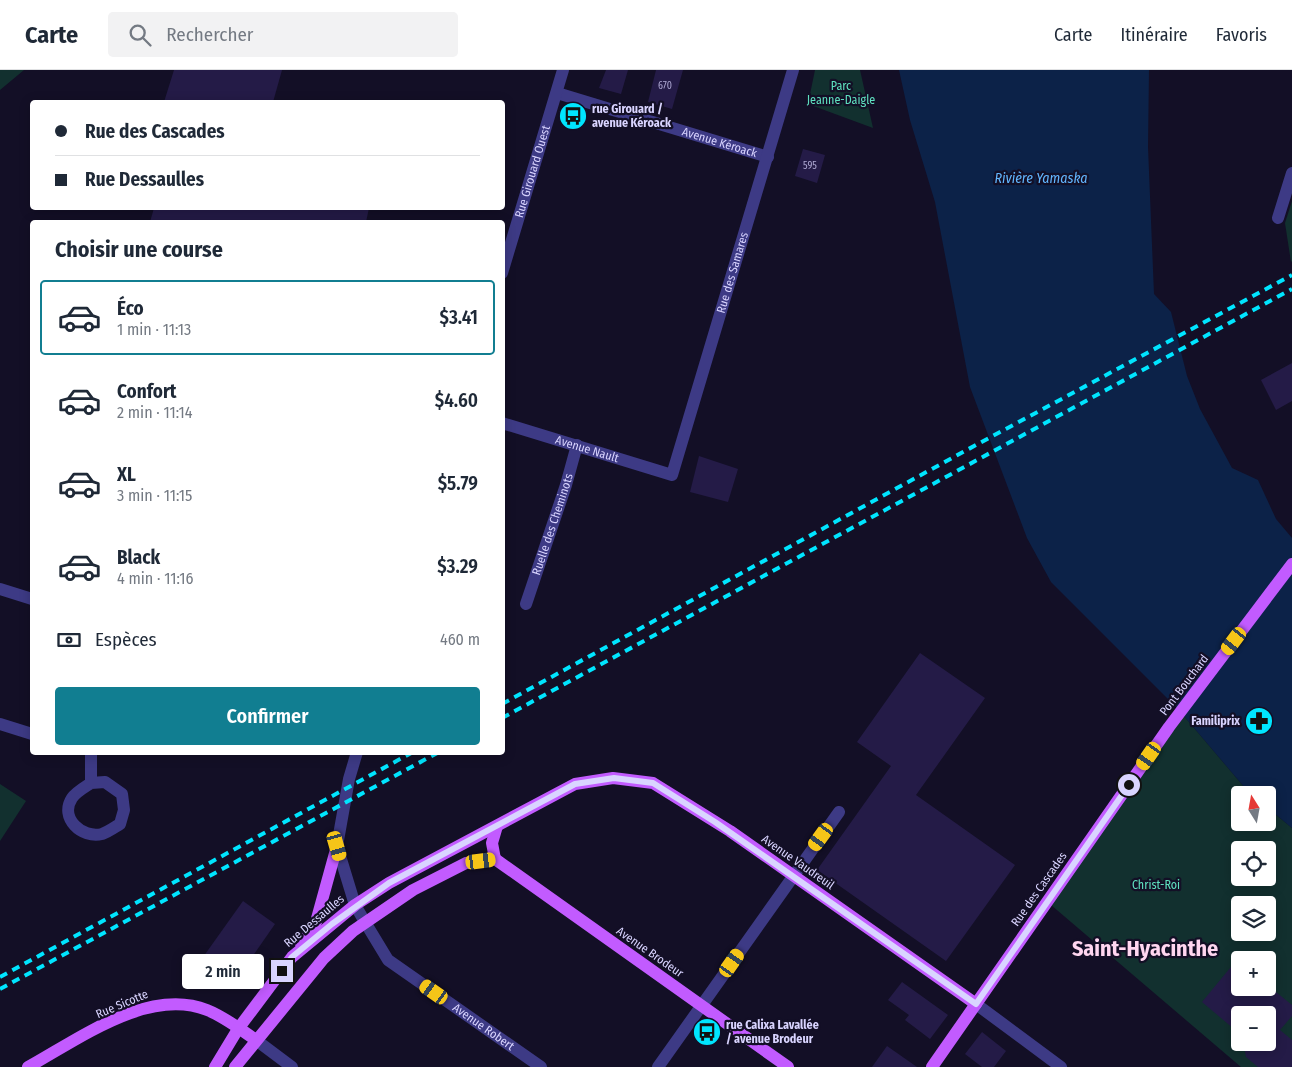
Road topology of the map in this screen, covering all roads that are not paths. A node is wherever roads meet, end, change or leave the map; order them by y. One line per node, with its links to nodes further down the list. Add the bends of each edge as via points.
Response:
1 (563, 70): 3 (street, Rue Girouard Ouest)
2 (793, 70): 4 (street, Rue des Samares)
3 (557, 93): 4 (street, Avenue Kéroack); 7 (street, Rue Girouard Ouest)
4 (768, 157): 10 (street, Rue des Samares)
5 (1292, 173): 6 (street)
6 (1278, 218)
7 (505, 263)
8 (505, 424): 9 (street, Avenue Nault)
9 (577, 445): 10 (street, Avenue Nault); 14 (street, Ruelle des Cheminots)
10 (672, 475)
11 (1292, 564): 16 (main road, Pont Bouchard)
12 (0, 589): 13 (street)
13 (30, 598)
14 (526, 604)
15 (0, 724): 17 (street)
16 (1169, 728): 29 (main road, Rue des Cascades)
17 (30, 733)
18 (91, 755): 20 (street)
19 (356, 755): 23 (street)
20 (91, 783): 20 (street, via 72,798 68,813 74,826 87,834 103,834 120,824 124,810 122,794 105,782)
21 (839, 812): 25 (street)
22 (497, 826): 24 (main road, via 492,843); 25 (main road, Avenue Vaudreuil, via 575,784 614,778 653,783); 26 (main road, Rue Dessaulles, via 389,883)
23 (337, 846): 26 (street, Avenue Robert); 28 (main road, via 316,922)
24 (495, 859): 27 (main road, via 466,863 413,890); 30 (main road, Avenue Brodeur)
25 (794, 876): 29 (main road, Avenue Vaudreuil); 30 (street)
26 (355, 905): 27 (street, Avenue Robert); 28 (main road, Rue Dessaulles)
27 (365, 922): 32 (main road, via 324,958); 37 (street, Avenue Robert, via 388,960)
28 (292, 957): 31 (main road, Rue Dessaulles)
29 (976, 1004): 40 (main road, Rue des Cascades); 41 (street, Avenue Vaudreuil)
30 (702, 1006): 38 (street); 39 (main road, Avenue Brodeur)
31 (238, 1029): 32 (main road, Rue Sicotte); 33 (main road, Rue Sicotte, via 207,1010 166,1003 148,1006 118,1018); 34 (main road, Rue Dessaulles)
32 (256, 1040): 35 (main road); 36 (street)
33 (28, 1067)
34 (215, 1067)
35 (235, 1067)
36 (292, 1067)
37 (541, 1067)
38 (658, 1067)
39 (788, 1067)
40 (932, 1067)
41 (1060, 1067)

